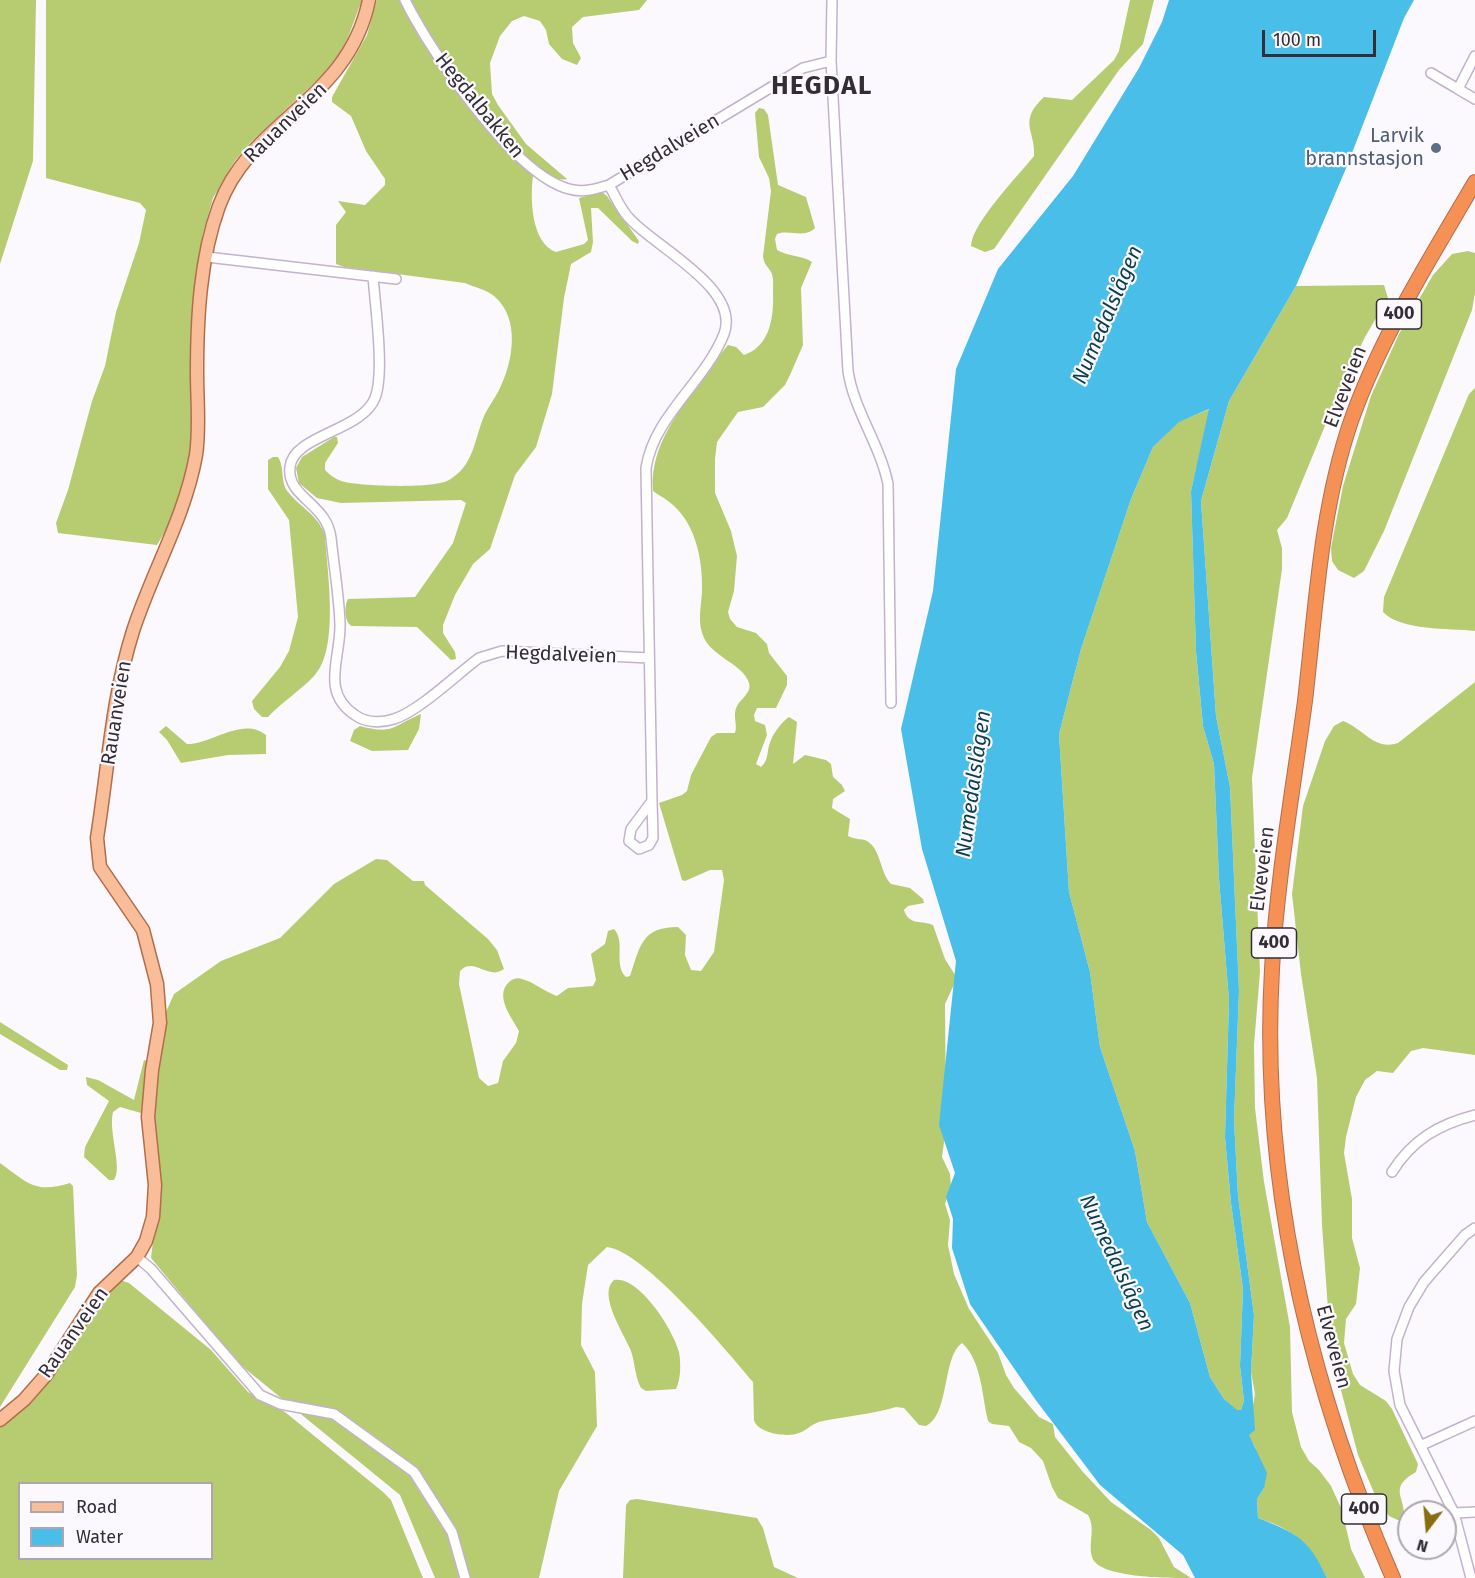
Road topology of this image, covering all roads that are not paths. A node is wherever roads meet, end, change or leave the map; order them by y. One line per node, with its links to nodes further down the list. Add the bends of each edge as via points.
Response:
1 (369, 0): 11 (main road, Rauanveien, via 356,40 336,73 257,147 233,177 217,213)
2 (405, 0): 10 (street, Hegdalbakken, via 425,38 520,158 553,182 571,189 592,190)
3 (832, 0): 5 (street)
4 (1475, 56): 7 (street)
5 (831, 61): 10 (street, Hegdalveien, via 795,73); 15 (street, via 848,371 851,388 883,459 888,484)
6 (1431, 74): 7 (street)
7 (1458, 89): 8 (street)
8 (1475, 99)
9 (1475, 182): 29 (highway, Elveveien / 400, via 1375,362 1351,424 1332,492 1279,887 1272,969 1270,1067 1279,1181 1293,1270 1338,1438)
10 (609, 185): 14 (street, Hegdalveien, via 630,220 717,293 727,315 723,337 653,442 648,456 645,477)
11 (207, 257): 12 (street); 20 (main road, Rauanveien, via 197,334 195,458 179,513 127,652 97,838 97,856 104,875 134,914 146,938 159,1000 159,1034 148,1117 154,1206 150,1230)
12 (373, 276): 13 (street); 14 (street, Hegdalveien, via 379,375 376,396 364,413 302,449 291,460 290,467 293,485 324,515 330,533 340,625 334,673 338,698 359,718 379,722 408,713 491,653)
13 (396, 279)
14 (649, 658): 16 (street, Hegdalveien)
15 (891, 703)
16 (652, 801): 16 (street, Hegdalveien, via 631,829 629,841 639,849 649,845 653,838)
17 (1475, 1114): 18 (street, via 1433,1129 1404,1152)
18 (1392, 1172)
19 (1475, 1228): 23 (street, via 1425,1282 1409,1307 1397,1339 1394,1371 1400,1405)
20 (137, 1257): 21 (main road, Rauanveien, via 104,1286 46,1375); 28 (street, via 152,1269 260,1395 280,1404 334,1414 414,1472 452,1532)
21 (0, 1420)
22 (1475, 1421): 23 (street)
23 (1422, 1445): 24 (street)
24 (1448, 1500)
25 (1475, 1512): 26 (street)
26 (1457, 1513)
27 (1457, 1524): 30 (street)
28 (465, 1578)
29 (1393, 1578)
30 (1471, 1578)

